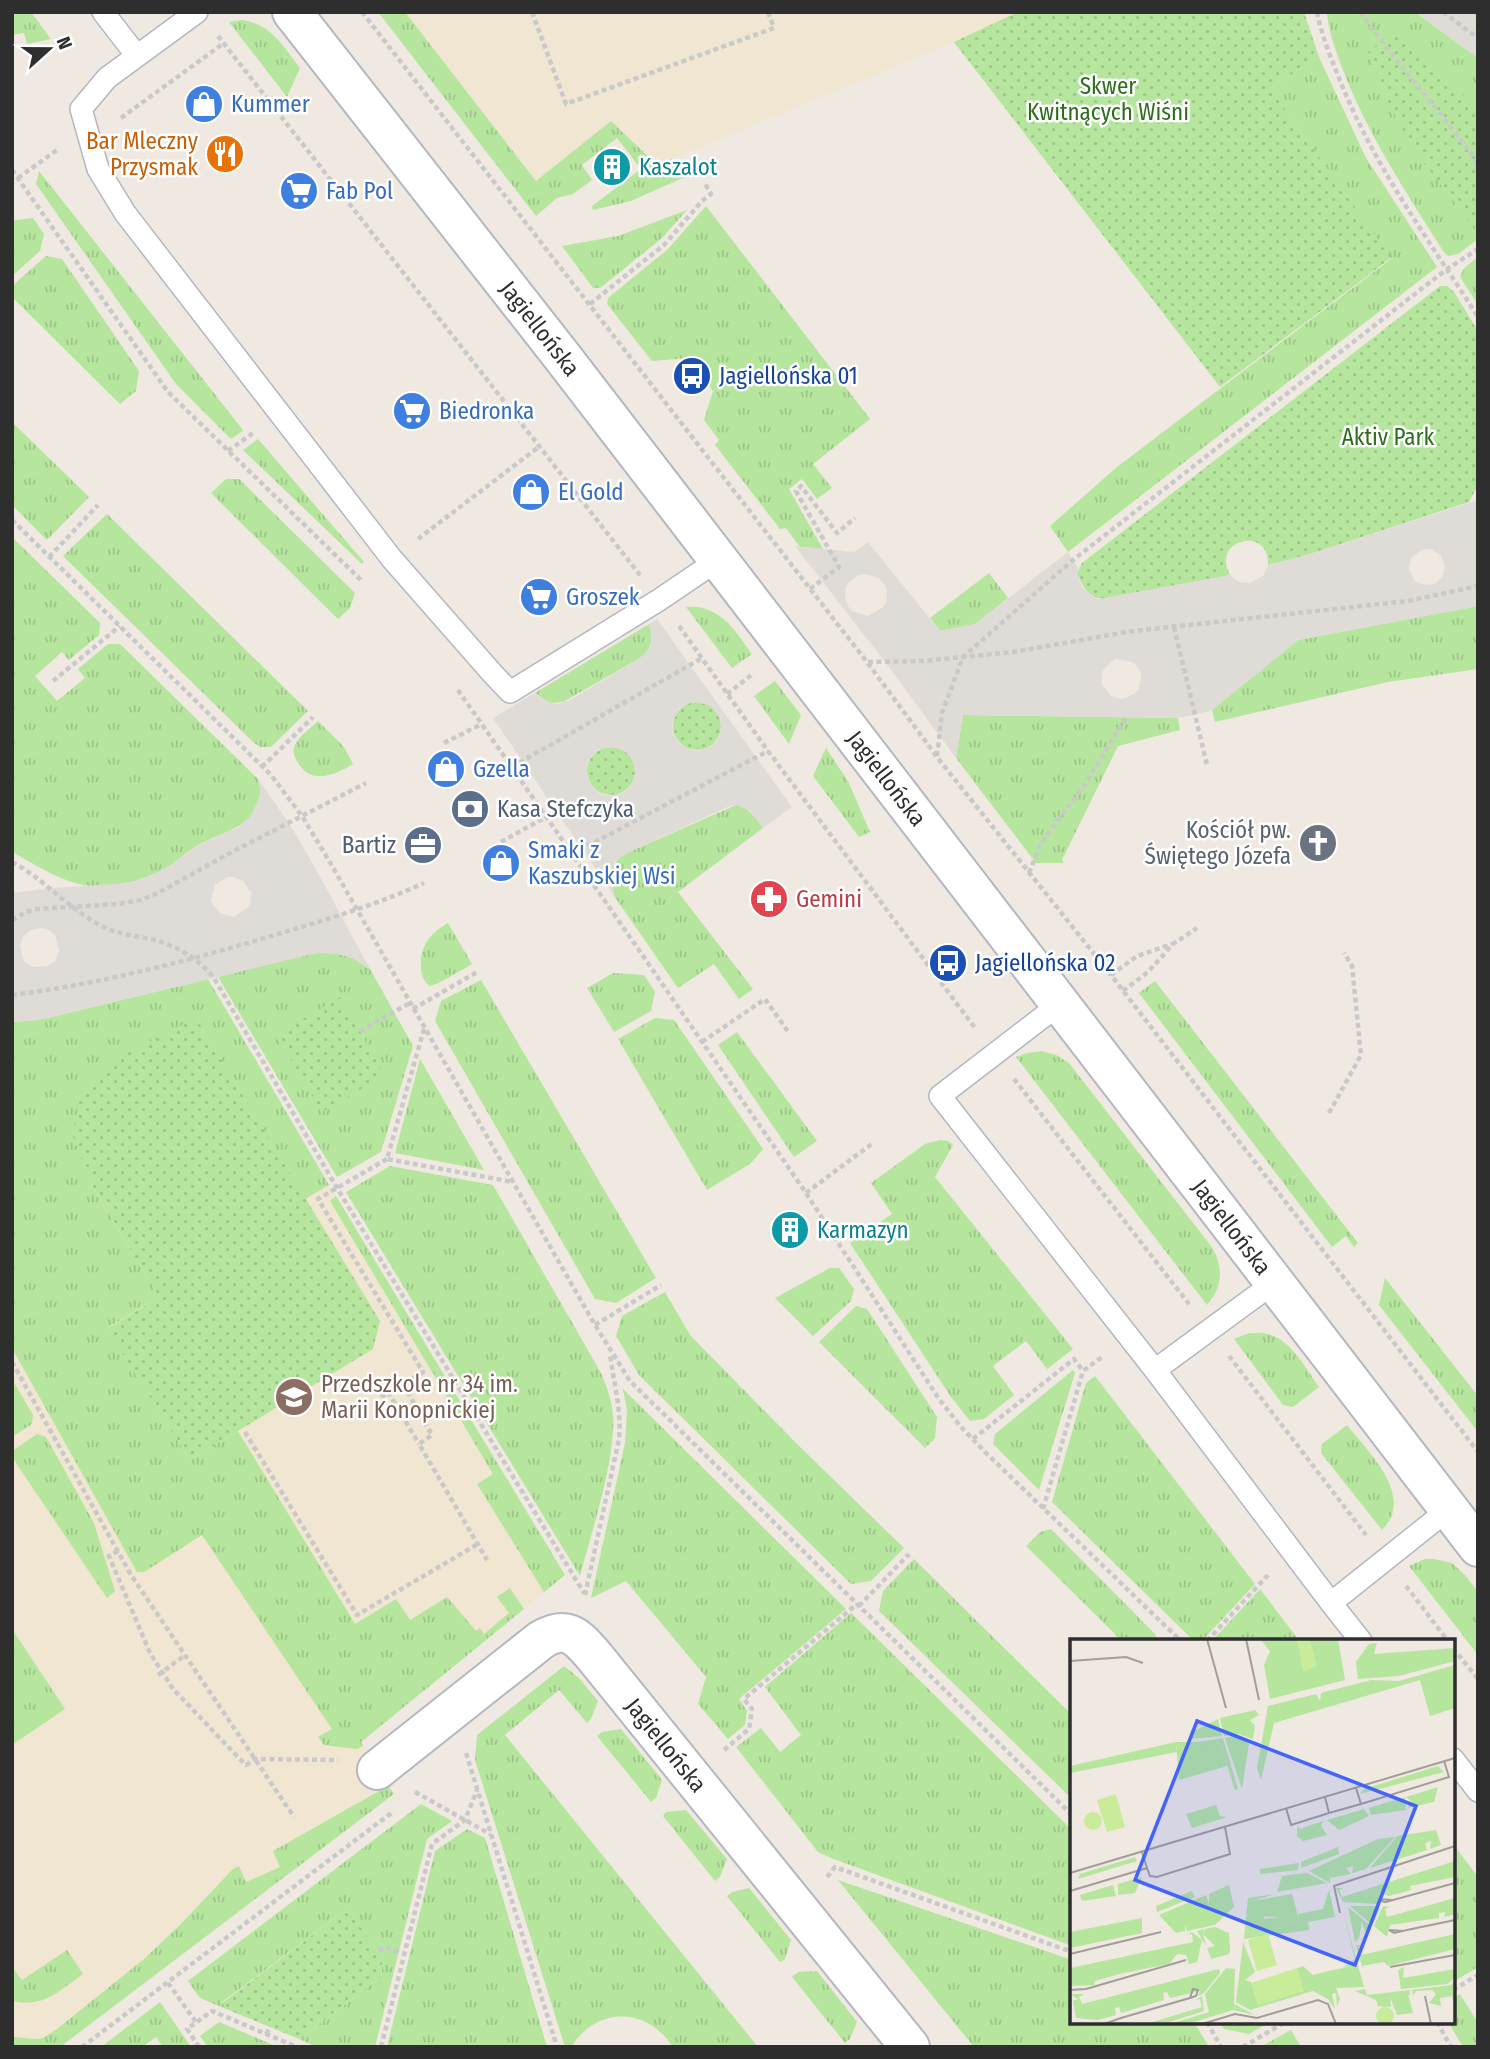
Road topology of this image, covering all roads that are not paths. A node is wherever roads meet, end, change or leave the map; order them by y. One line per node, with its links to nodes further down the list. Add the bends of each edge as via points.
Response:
1 (103, 12): 4 (lane)
2 (197, 12): 4 (lane)
3 (292, 12): 5 (street, Jagiellońska)
4 (137, 56): 5 (lane, via 107,78 81,109 98,169 125,213 392,559 510,692)
5 (718, 560): 6 (street, Jagiellońska)
6 (1061, 1003): 7 (street, Jagiellońska); 8 (lane, via 940,1096)
7 (1275, 1282): 8 (lane); 9 (street, Jagiellońska)
8 (1155, 1370): 11 (lane)
9 (1449, 1509): 10 (street, Jagiellońska); 11 (lane)
10 (1478, 1547)
11 (1331, 1603): 12 (lane)
12 (1359, 1639)
13 (1455, 1762): 15 (lane)
14 (360, 1765): 16 (street, Jagiellońska, via 541,1640 560,1632 572,1635 594,1656)
15 (1478, 1791)
16 (911, 2047)

